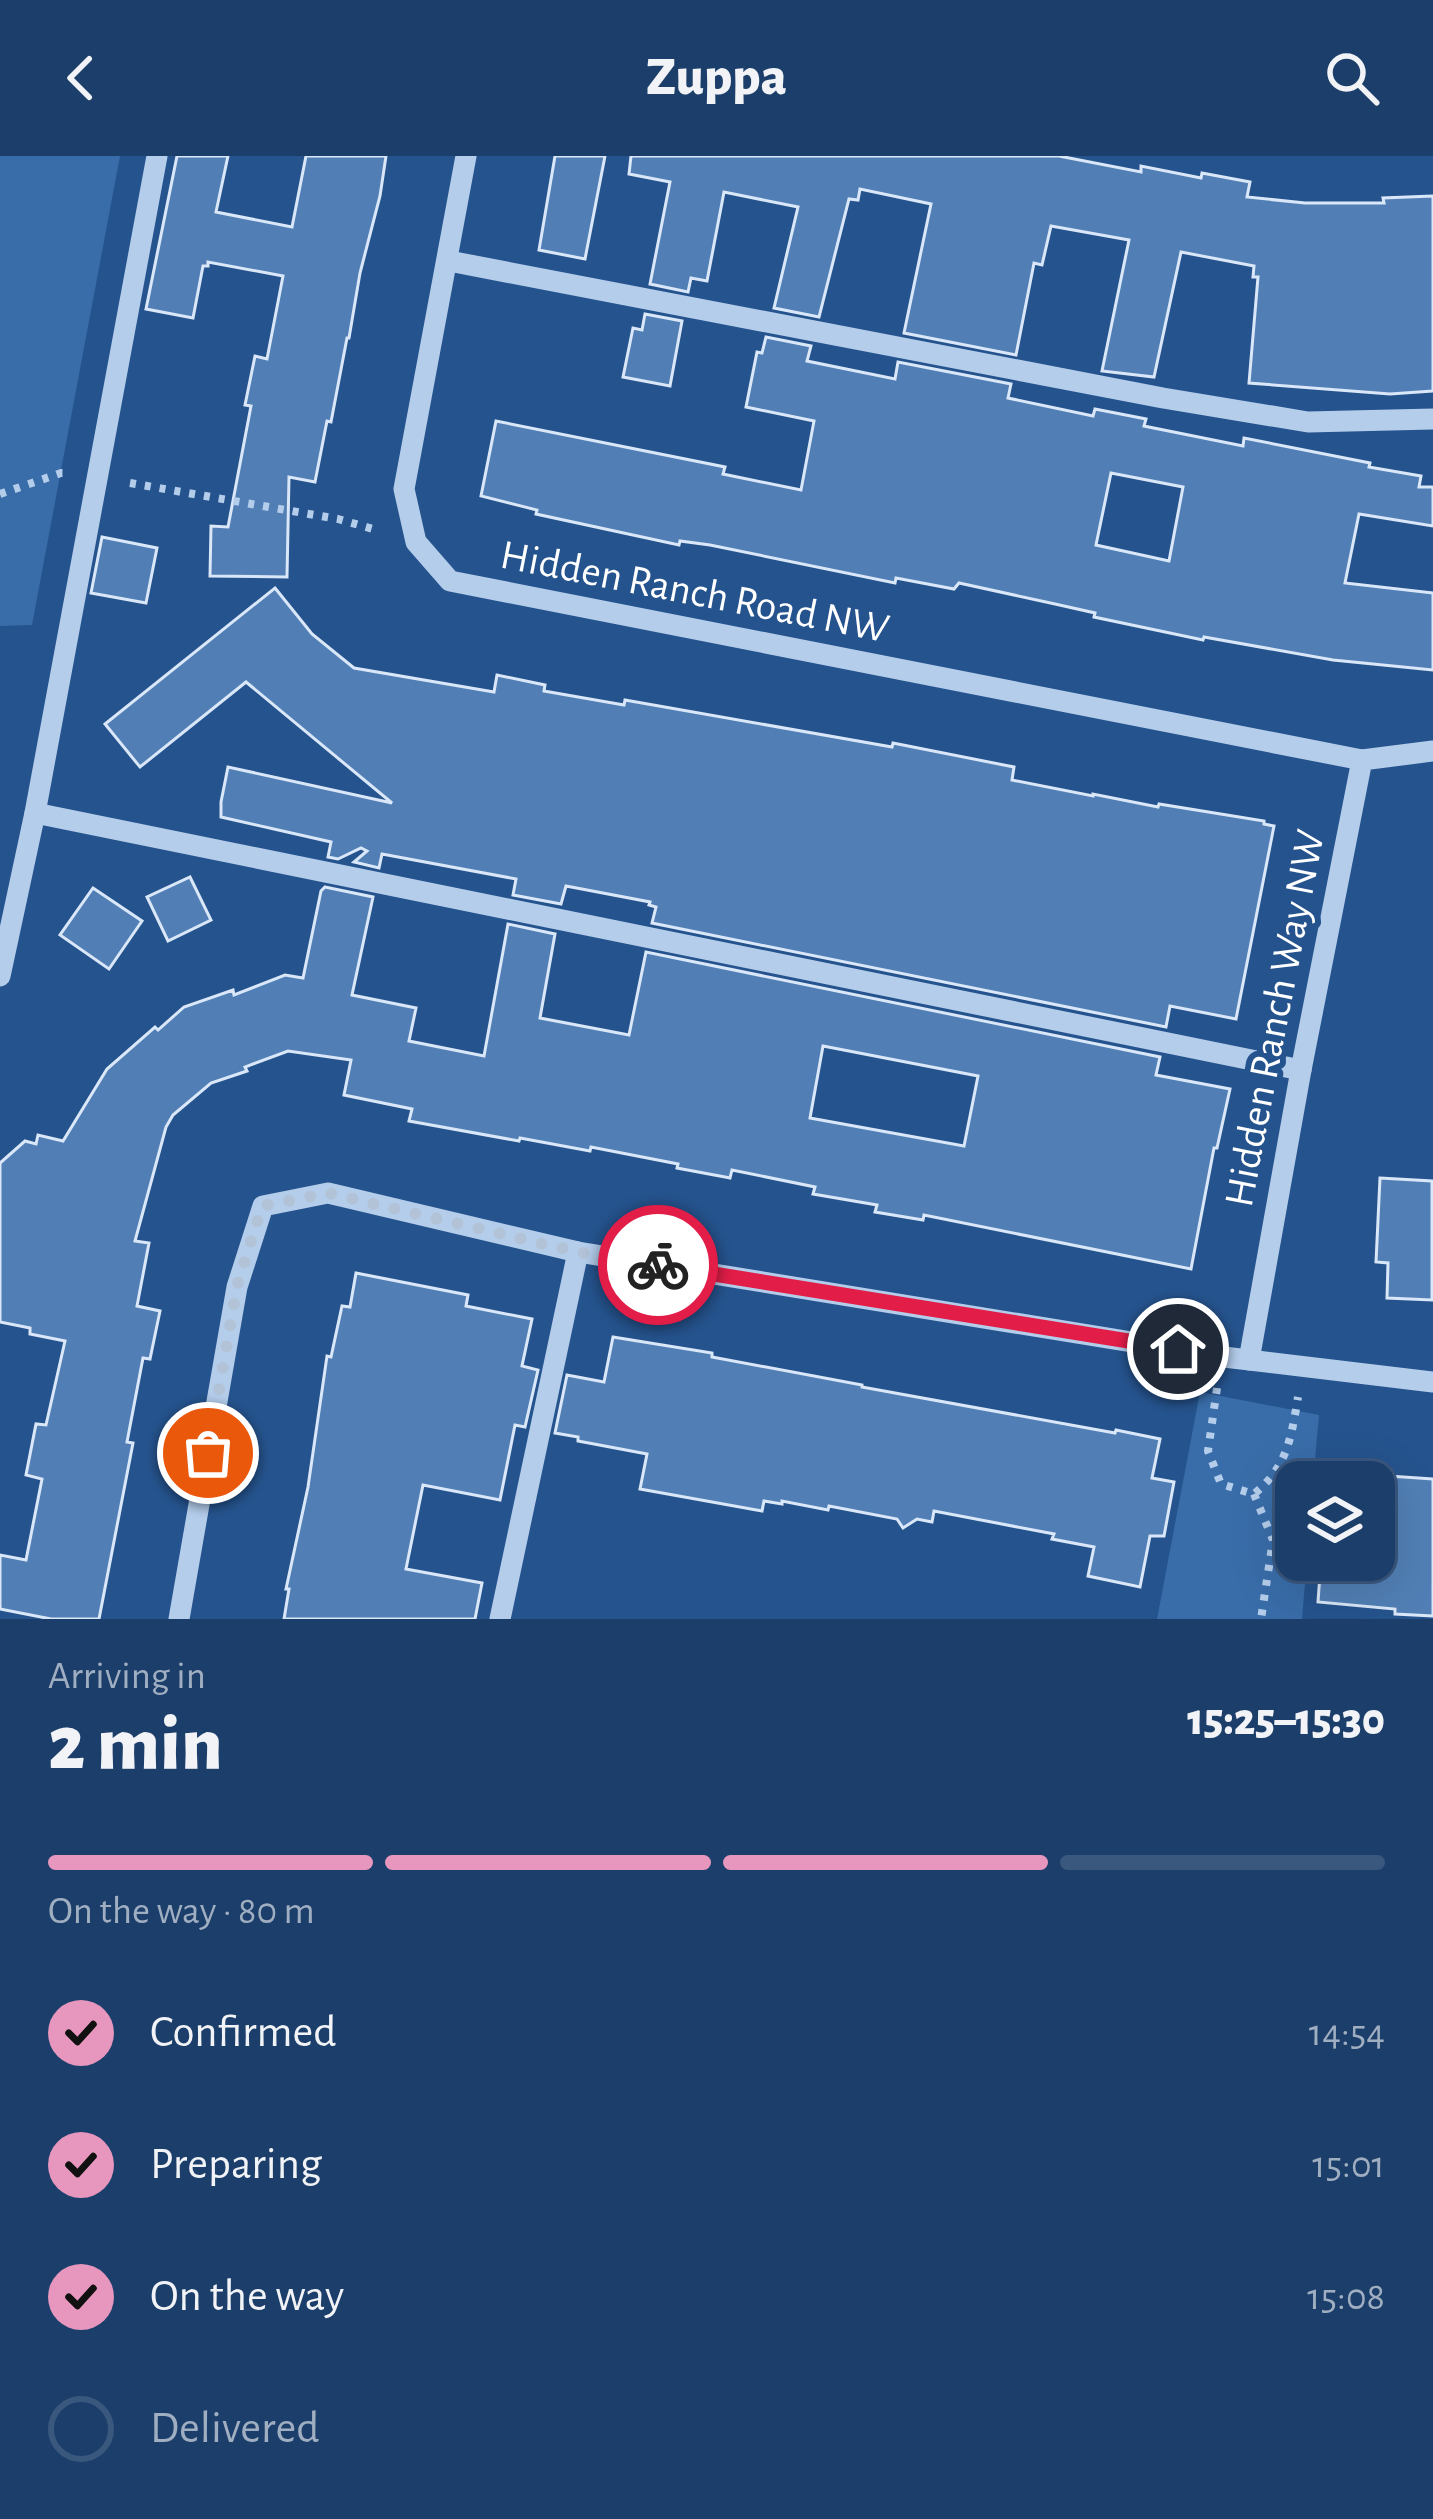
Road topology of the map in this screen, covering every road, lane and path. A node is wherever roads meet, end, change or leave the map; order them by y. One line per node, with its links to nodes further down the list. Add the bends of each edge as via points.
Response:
1 (157, 156): 5 (street)
2 (466, 156): 3 (street)
3 (448, 261): 4 (street, via 1308,422); 7 (street, via 404,489)
4 (1433, 419)
5 (98, 477): 6 (path, via 61,472); 7 (path, via 338,519); 10 (street)
6 (0, 494)
7 (416, 542): 9 (street, Hidden Ranch Road NW, via 450,581)
8 (1433, 751): 9 (street)
9 (1362, 760): 12 (street, Hidden Ranch Way NW)
10 (35, 813): 11 (street); 12 (street)
11 (0, 976)
12 (1301, 1070): 15 (street, Hidden Ranch Way NW)
13 (578, 1252): 14 (street); 19 (street, via 328,1193 262,1206 237,1286); 20 (street)
14 (1224, 1357): 15 (street); 18 (path, via 1208,1451 1221,1484)
15 (1249, 1360): 16 (street)
16 (1304, 1366): 17 (street); 18 (path, via 1288,1446 1274,1478)
17 (1433, 1382)
18 (1254, 1494): 21 (path, via 1273,1540)
19 (179, 1619)
20 (500, 1619)
21 (1261, 1619)

